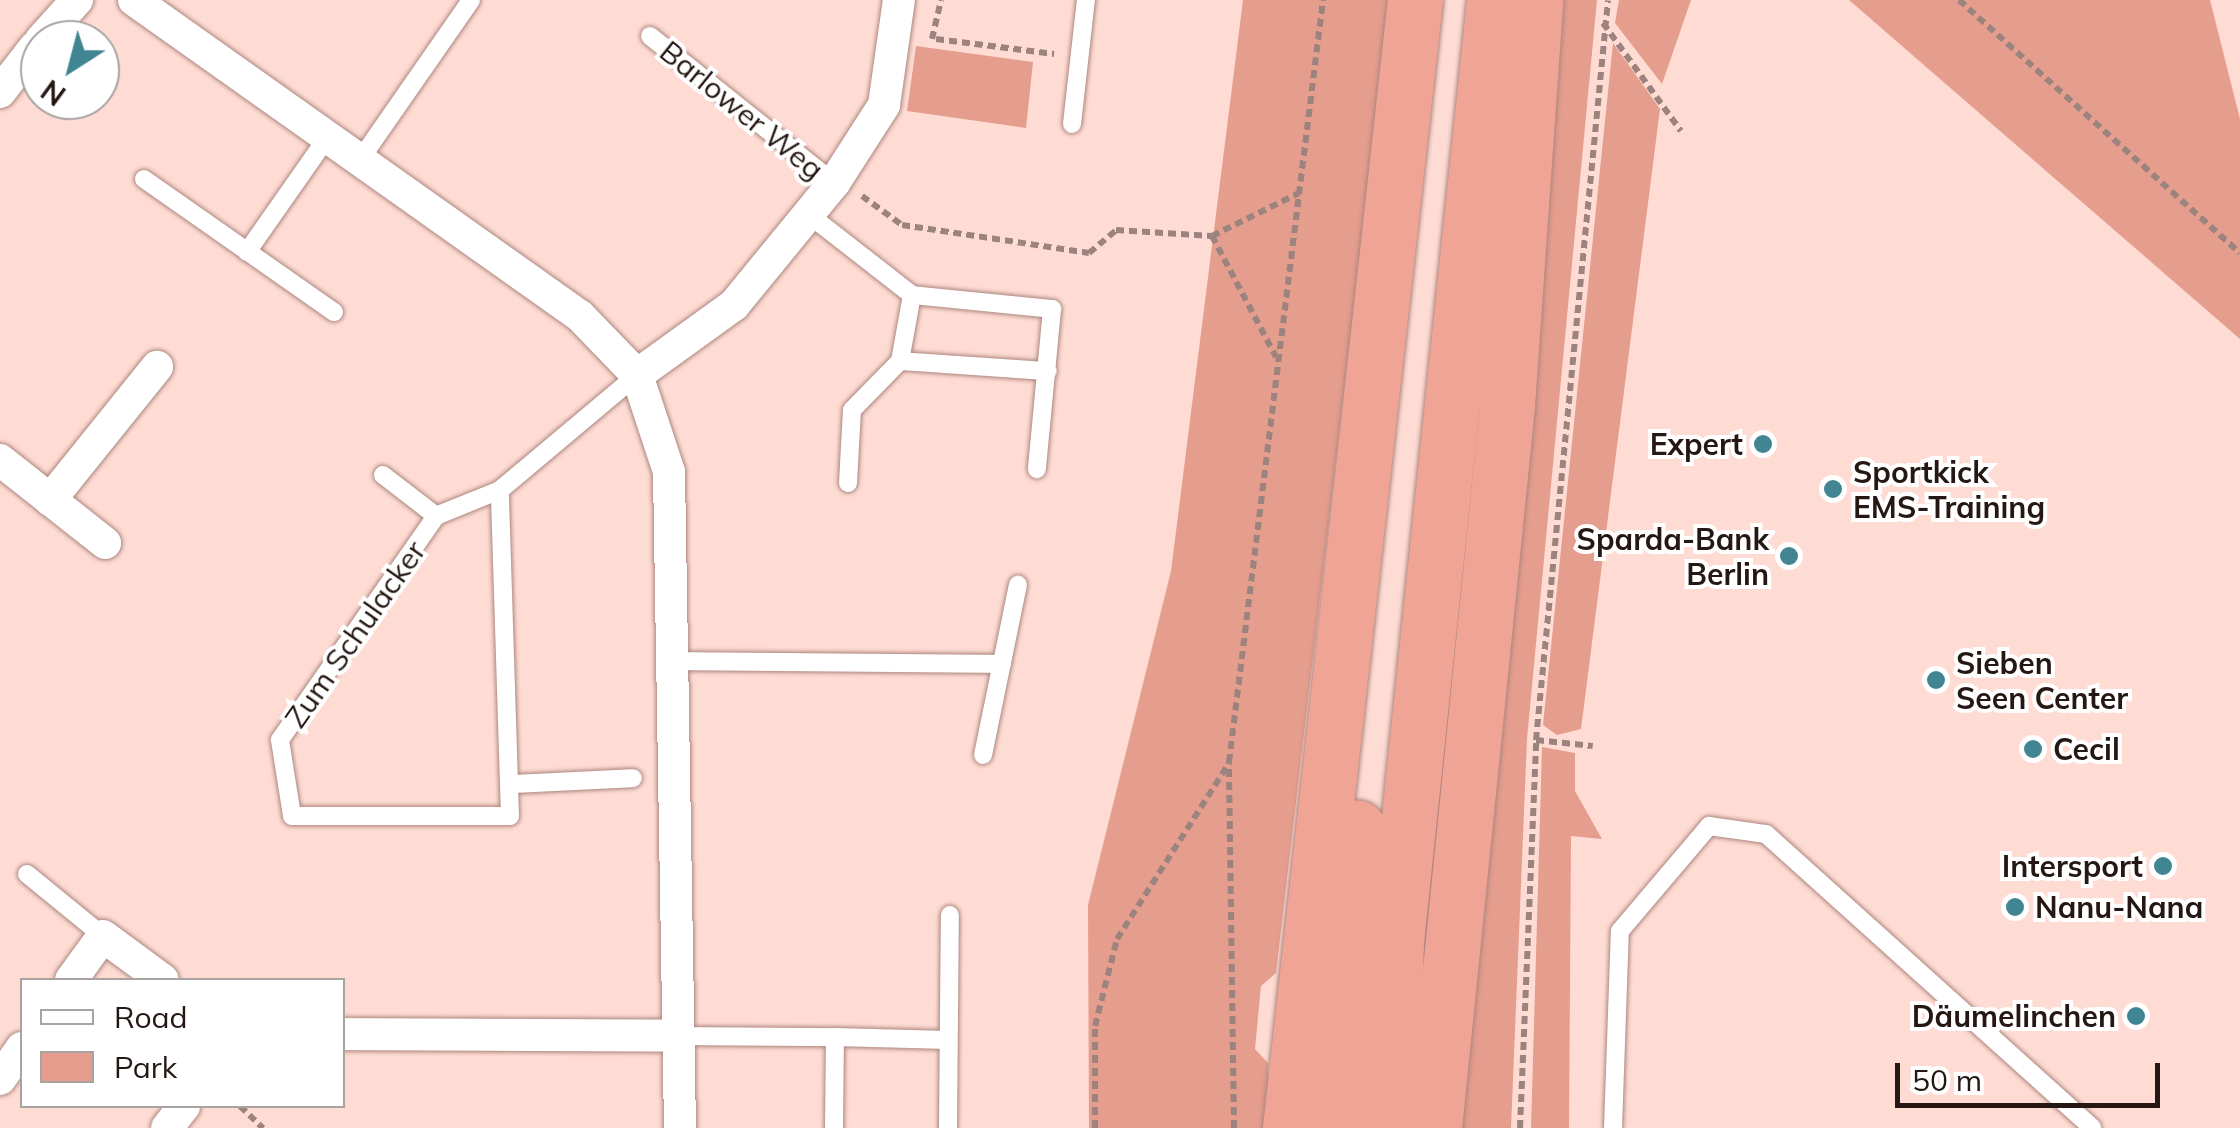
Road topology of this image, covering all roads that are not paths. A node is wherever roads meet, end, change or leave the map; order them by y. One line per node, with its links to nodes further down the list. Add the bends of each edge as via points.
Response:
1 (76, 0): 10 (street)
2 (134, 0): 15 (street)
3 (471, 0): 16 (lane)
4 (899, 0): 18 (street, Barlower Weg, via 884,105)
5 (1086, 0): 14 (lane)
6 (1415, 0): 56 (highway)
7 (1446, 0): 57 (highway, via 1347,942)
8 (1494, 0): 58 (highway, via 1396,942)
9 (1535, 0): 59 (highway, via 1507,405)
10 (58, 20)
11 (650, 36): 18 (lane, Barlower Weg)
12 (20, 66): 13 (street)
13 (0, 92)
14 (1072, 124)
15 (328, 135): 16 (street); 20 (lane)
16 (362, 157): 26 (street, via 580,316)
17 (144, 179): 20 (lane)
18 (836, 180): 19 (street, Barlower Weg)
19 (808, 214): 21 (lane); 26 (street, Barlower Weg, via 734,305)
20 (248, 252): 22 (lane)
21 (912, 295): 23 (lane); 25 (lane, via 1052,310)
22 (334, 312)
23 (900, 361): 25 (lane); 30 (lane, via 852,410)
24 (156, 367): 32 (street)
25 (1048, 371): 28 (lane)
26 (637, 375): 31 (lane, Zum Schulacker); 36 (street, via 669,472)
27 (0, 460): 32 (street)
28 (1037, 469)
29 (382, 475): 33 (lane)
30 (848, 484)
31 (500, 490): 33 (lane, Zum Schulacker); 40 (lane)
32 (50, 500): 34 (street)
33 (436, 516): 40 (lane, Zum Schulacker, via 280,740 292,816 510,816)
34 (106, 543)
35 (1018, 585): 37 (lane)
36 (673, 661): 37 (lane); 47 (street)
37 (1002, 664): 38 (lane)
38 (983, 755)
39 (633, 778): 40 (lane)
40 (512, 784)
41 (28, 874): 43 (lane)
42 (950, 915): 49 (lane)
43 (103, 936): 44 (street); 45 (street)
44 (73, 978)
45 (160, 978)
46 (345, 1034): 47 (street)
47 (680, 1036): 48 (lane); 53 (street)
48 (834, 1037): 49 (lane); 54 (lane)
49 (948, 1040): 55 (lane)
50 (20, 1051): 51 (street)
51 (0, 1079)
52 (1616, 1125): 60 (lane, via 1620,931 1709,826 1766,834)
53 (680, 1128)
54 (834, 1128)
55 (948, 1128)
56 (1290, 1128)
57 (1339, 1128)
58 (1388, 1128)
59 (1434, 1128)
60 (2092, 1128)

